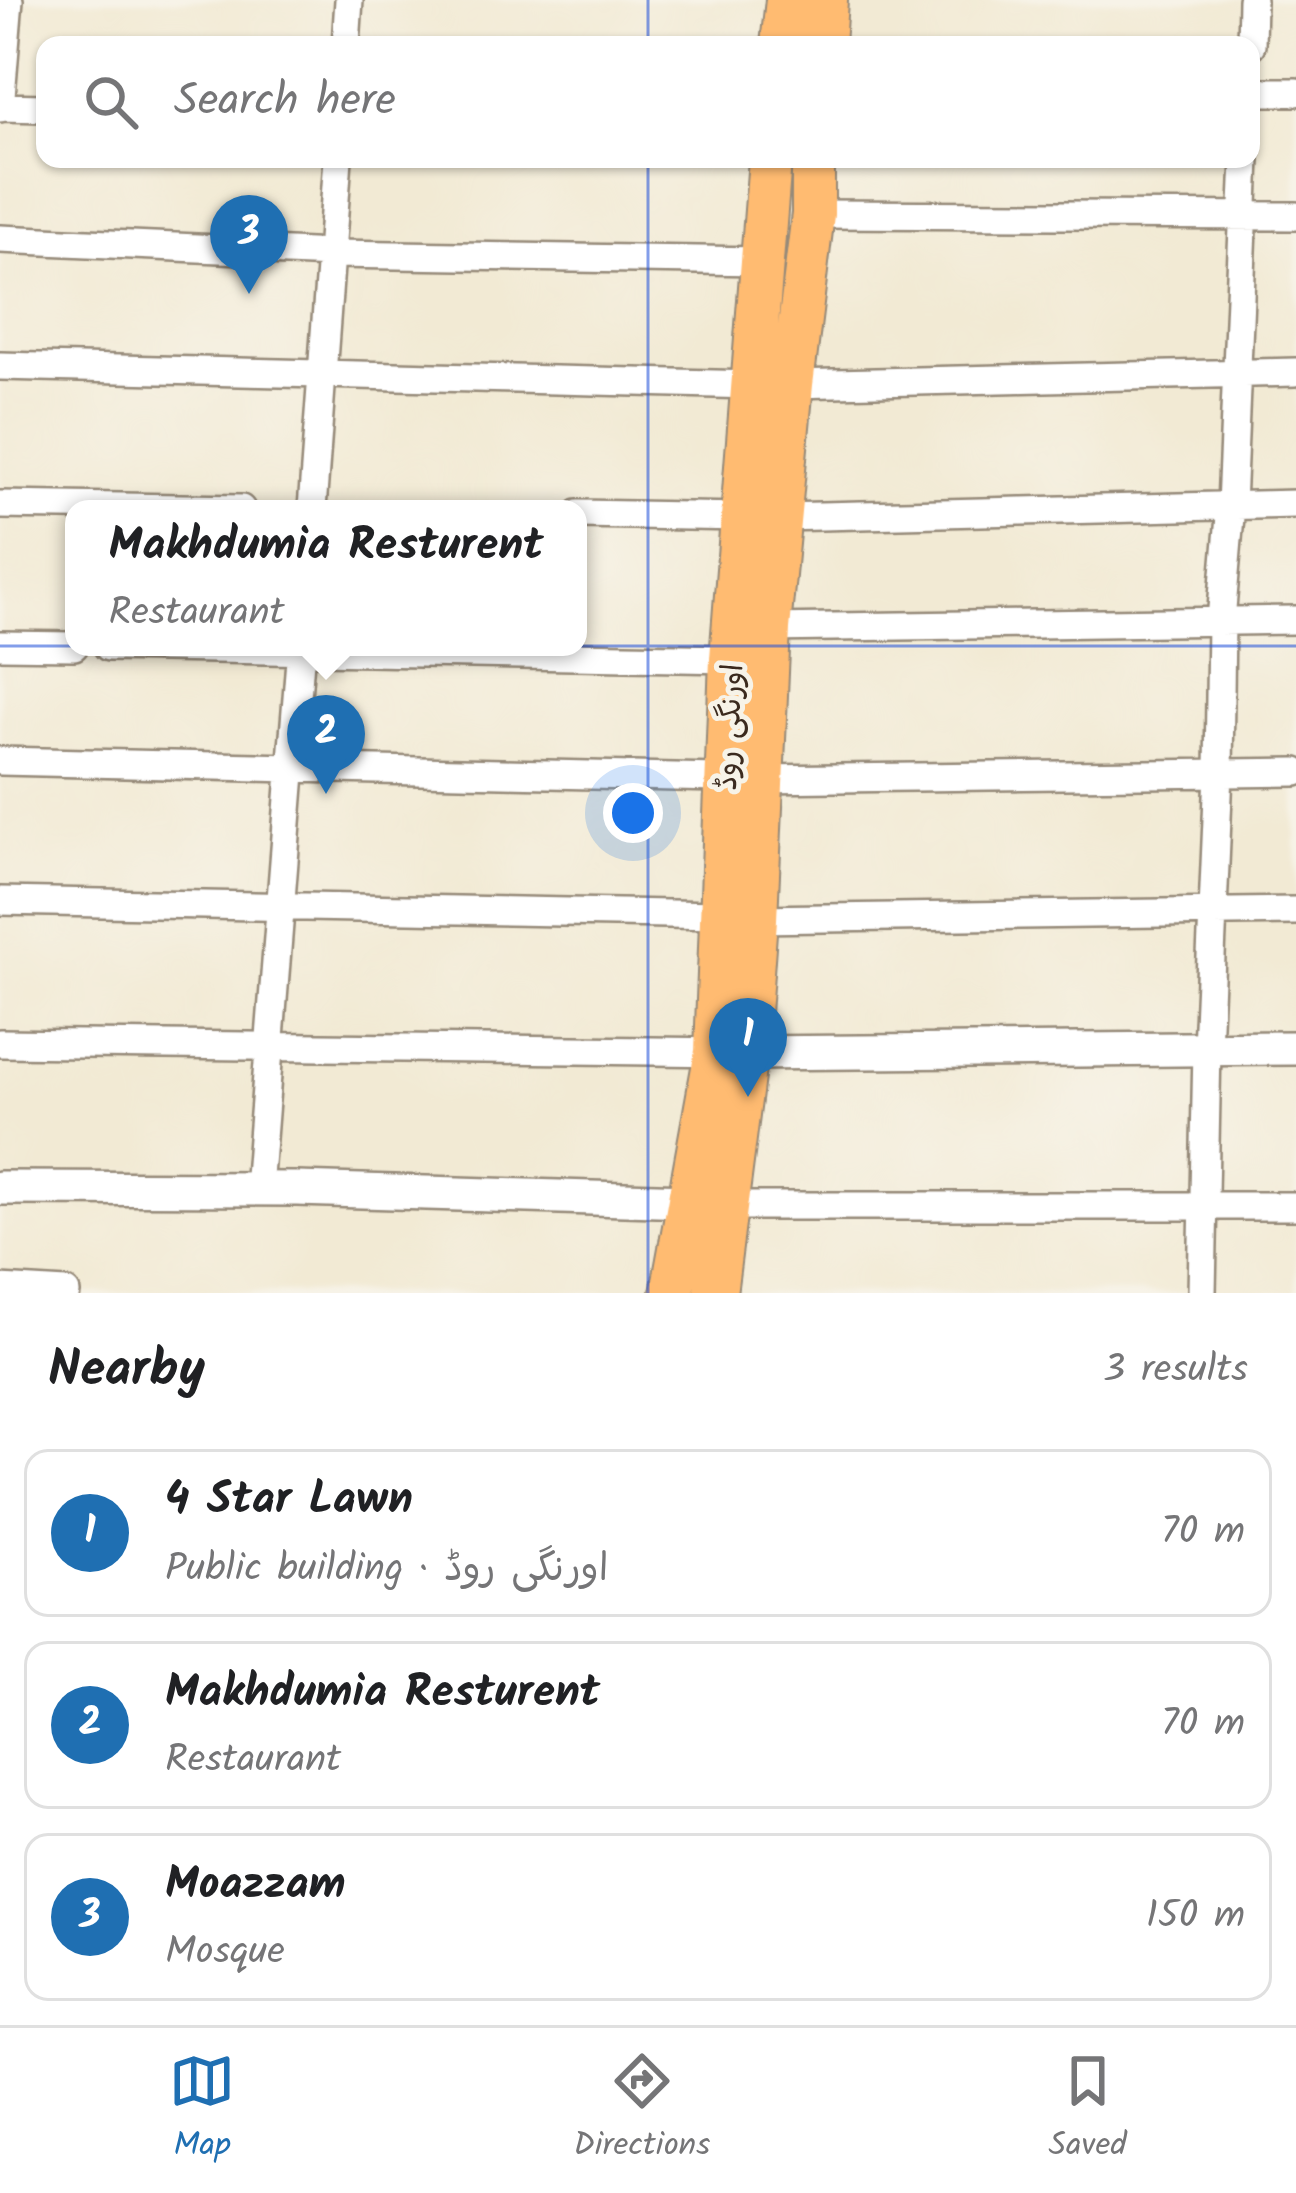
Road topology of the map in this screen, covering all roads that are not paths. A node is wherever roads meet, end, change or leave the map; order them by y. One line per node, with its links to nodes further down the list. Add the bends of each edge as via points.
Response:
1 (9, 0): 12 (street)
2 (349, 0): 6 (street)
3 (787, 0): 7 (main road)
4 (826, 0): 8 (main road)
5 (1252, 0): 9 (street)
6 (347, 36)
7 (783, 36)
8 (824, 36)
9 (1250, 36)
10 (1260, 92): 11 (street)
11 (1296, 92)
12 (0, 107): 13 (street)
13 (36, 108)
14 (337, 168): 22 (street)
15 (769, 168): 23 (main road, اورنگی روڈ)
16 (813, 168): 18 (main road, اورنگی روڈ)
17 (1246, 168): 19 (street)
18 (813, 214): 19 (street); 28 (main road, اورنگی روڈ)
19 (1244, 215): 20 (street); 26 (street)
20 (1296, 216)
21 (0, 239): 22 (street)
22 (332, 254): 23 (street); 27 (street)
23 (761, 261): 28 (main road, اورنگی روڈ)
24 (0, 366): 27 (street)
25 (1296, 372): 26 (street)
26 (1237, 373): 28 (street); 32 (street)
27 (324, 375): 28 (street); 29 (street)
28 (773, 385): 35 (main road, اورنگی روڈ)
29 (313, 500)
30 (1296, 504): 32 (street)
31 (0, 506): 33 (street)
32 (1231, 506): 35 (street); 36 (street)
33 (65, 507)
34 (587, 514): 35 (street)
35 (762, 517): 38 (main road, اورنگی روڈ); 43 (main road, اورنگی روڈ)
36 (1221, 620): 37 (street); 38 (street); 47 (street)
37 (1296, 620)
38 (769, 628): 48 (main road, اورنگی روڈ)
39 (0, 645): 40 (street)
40 (65, 646)
41 (300, 656): 45 (street)
42 (587, 656): 43 (street)
43 (731, 659): 48 (main road, اورنگی روڈ)
44 (0, 761): 45 (street)
45 (292, 768): 48 (street); 50 (street)
46 (1296, 772): 47 (street)
47 (1219, 773): 48 (street); 51 (street)
48 (743, 779): 53 (main road, اورنگی روڈ)
49 (0, 901): 50 (street)
50 (281, 907): 53 (street); 55 (street)
51 (1213, 911): 52 (street); 53 (street); 56 (street)
52 (1296, 911)
53 (738, 917): 58 (main road, اورنگی روڈ)
54 (0, 1043): 55 (street)
55 (270, 1046): 58 (street); 60 (street)
56 (1207, 1048): 57 (street); 58 (street); 62 (street)
57 (1296, 1048)
58 (731, 1052): 61 (main road, اورنگی روڈ)
59 (0, 1188): 60 (street)
60 (258, 1189): 61 (street)
61 (709, 1203): 62 (street); 66 (main road, اورنگی روڈ); 67 (main road, اورنگی روڈ)
62 (1204, 1206): 63 (street); 68 (street)
63 (1296, 1206)
64 (0, 1289): 65 (street)
65 (66, 1293)
66 (672, 1293)
67 (715, 1293)
68 (1202, 1293)

